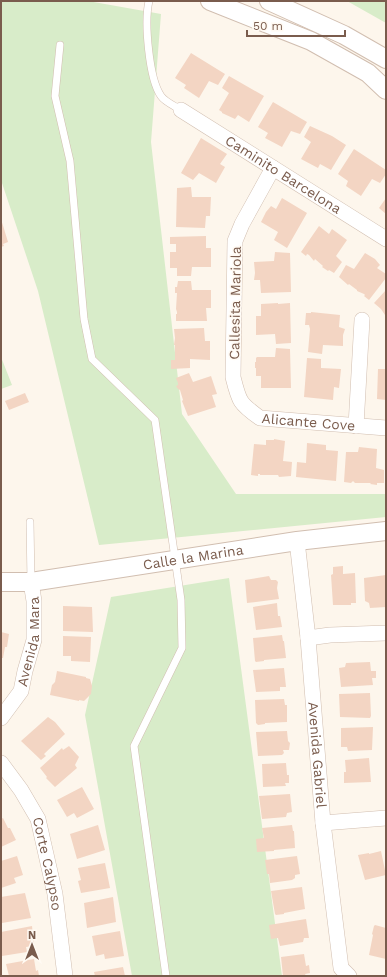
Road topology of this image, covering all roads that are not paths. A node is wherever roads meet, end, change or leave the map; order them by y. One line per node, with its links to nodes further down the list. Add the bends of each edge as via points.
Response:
1 (148, 1): 7 (lane, via 148,50 155,82 161,96)
2 (210, 1): 6 (street, via 311,41 368,73)
3 (269, 1): 5 (street, via 344,35)
4 (60, 45): 17 (lane, via 55,96 70,161 84,319 92,359 155,420)
5 (386, 59)
6 (385, 86)
7 (181, 110): 8 (street, Caminito Barcelona)
8 (273, 168): 9 (street, Caminito Barcelona); 11 (street, Callesita Mariola, via 235,240 234,376)
9 (386, 239)
10 (362, 320): 12 (street)
11 (238, 397): 12 (street, Alicante Cove, via 245,407 260,418)
12 (356, 426): 13 (street, Alicante Cove)
13 (386, 428)
14 (30, 522): 19 (lane)
15 (386, 531): 16 (street, Calle la Marina)
16 (297, 541): 17 (street, Calle la Marina); 21 (street, Avenida Gabriel)
17 (175, 560): 19 (street, Calle la Marina); 28 (lane, via 181,600 182,648 134,746)
18 (1, 582): 19 (street, Calle la Marina)
19 (31, 582): 22 (street, Avenida Mara, via 34,601 34,640 21,691)
20 (386, 633): 21 (street)
21 (308, 638): 25 (street, Avenida Gabriel)
22 (1, 718)
23 (1, 763): 27 (street, Corte Calypso, via 38,819 55,894)
24 (386, 818): 25 (street)
25 (323, 823): 26 (street, Avenida Gabriel)
26 (345, 972)
27 (65, 976)
28 (166, 976)

